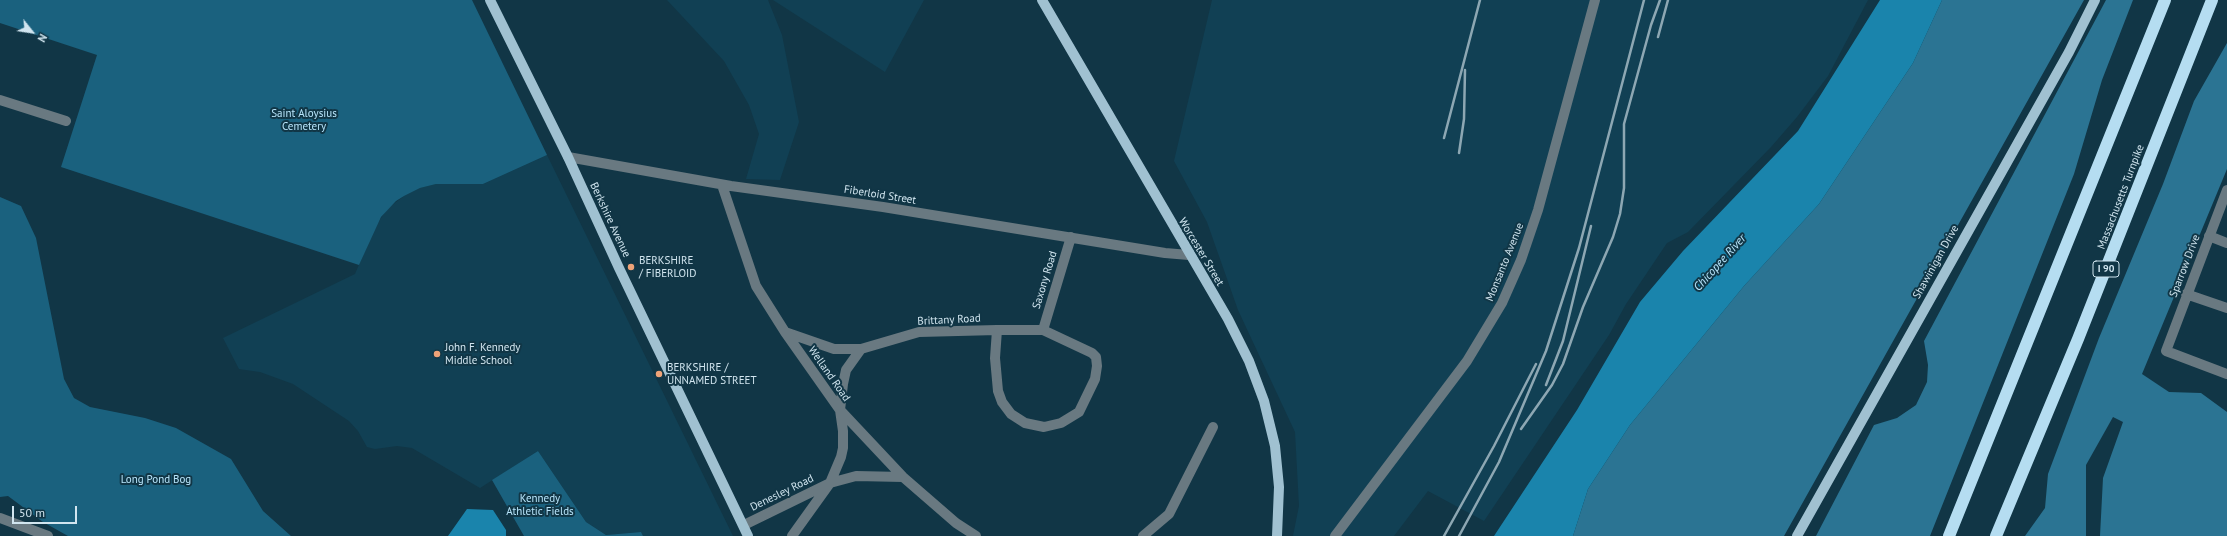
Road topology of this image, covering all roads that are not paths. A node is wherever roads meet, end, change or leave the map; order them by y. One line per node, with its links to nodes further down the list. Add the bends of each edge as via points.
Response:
1 (490, 0): 9 (main road, Berkshire Avenue)
2 (1042, 0): 15 (main road, Worcester Street)
3 (1595, 0): 35 (street, Monsanto Avenue, via 1541,199 1521,260 1502,303 1467,361)
4 (2096, 0): 36 (main road, Shawinigan Drive)
5 (2165, 0): 37 (highway)
6 (2212, 0): 38 (highway, Massachusetts Turnpike / I 90, via 2078,339)
7 (0, 100): 8 (street)
8 (66, 121)
9 (568, 157): 10 (street, Fiberloid Street); 28 (main road, Berkshire Avenue, via 618,268)
10 (722, 185): 13 (street, Fiberloid Street); 20 (street, Welland Road, via 756,286)
11 (2227, 190): 12 (street, Sparrow Drive)
12 (2209, 236): 14 (street); 16 (street, Sparrow Drive)
13 (1071, 237): 15 (street, Fiberloid Street, via 1165,253); 19 (street, Saxony Road)
14 (2227, 243)
15 (1189, 254): 34 (main road, Worcester Street, via 1239,340 1264,401 1276,446 1279,480)
16 (2186, 294): 17 (street); 22 (street, Sparrow Drive, via 2166,351)
17 (2227, 308)
18 (997, 330): 19 (street, Brittany Road); 19 (street, Brittany Road, via 995,369 1002,402 1011,414 1025,423 1044,427 1062,423 1079,412 1095,379 1098,366 1092,353); 21 (street, Brittany Road, via 920,332)
19 (1043, 330)
20 (785, 332): 21 (street, Brittany Road, via 834,349); 23 (street, Welland Road)
21 (861, 349): 23 (street, via 846,370)
22 (2227, 374)
23 (840, 410): 25 (street, Welland Road); 26 (street, Denesley Road, via 843,448)
24 (1213, 427): 33 (street, via 1169,514)
25 (903, 477): 26 (street, Denesley Road, via 856,476); 32 (street, Welland Road, via 956,523)
26 (830, 483): 28 (street, Denesley Road); 31 (street, Denesley Road)
27 (0, 518): 29 (street)
28 (744, 525): 30 (main road, Berkshire Avenue)
29 (48, 536)
30 (748, 536)
31 (792, 536)
32 (976, 536)
33 (1143, 536)
34 (1277, 536)
35 (1335, 536)
36 (1797, 536)
37 (1949, 536)
38 (1996, 536)

